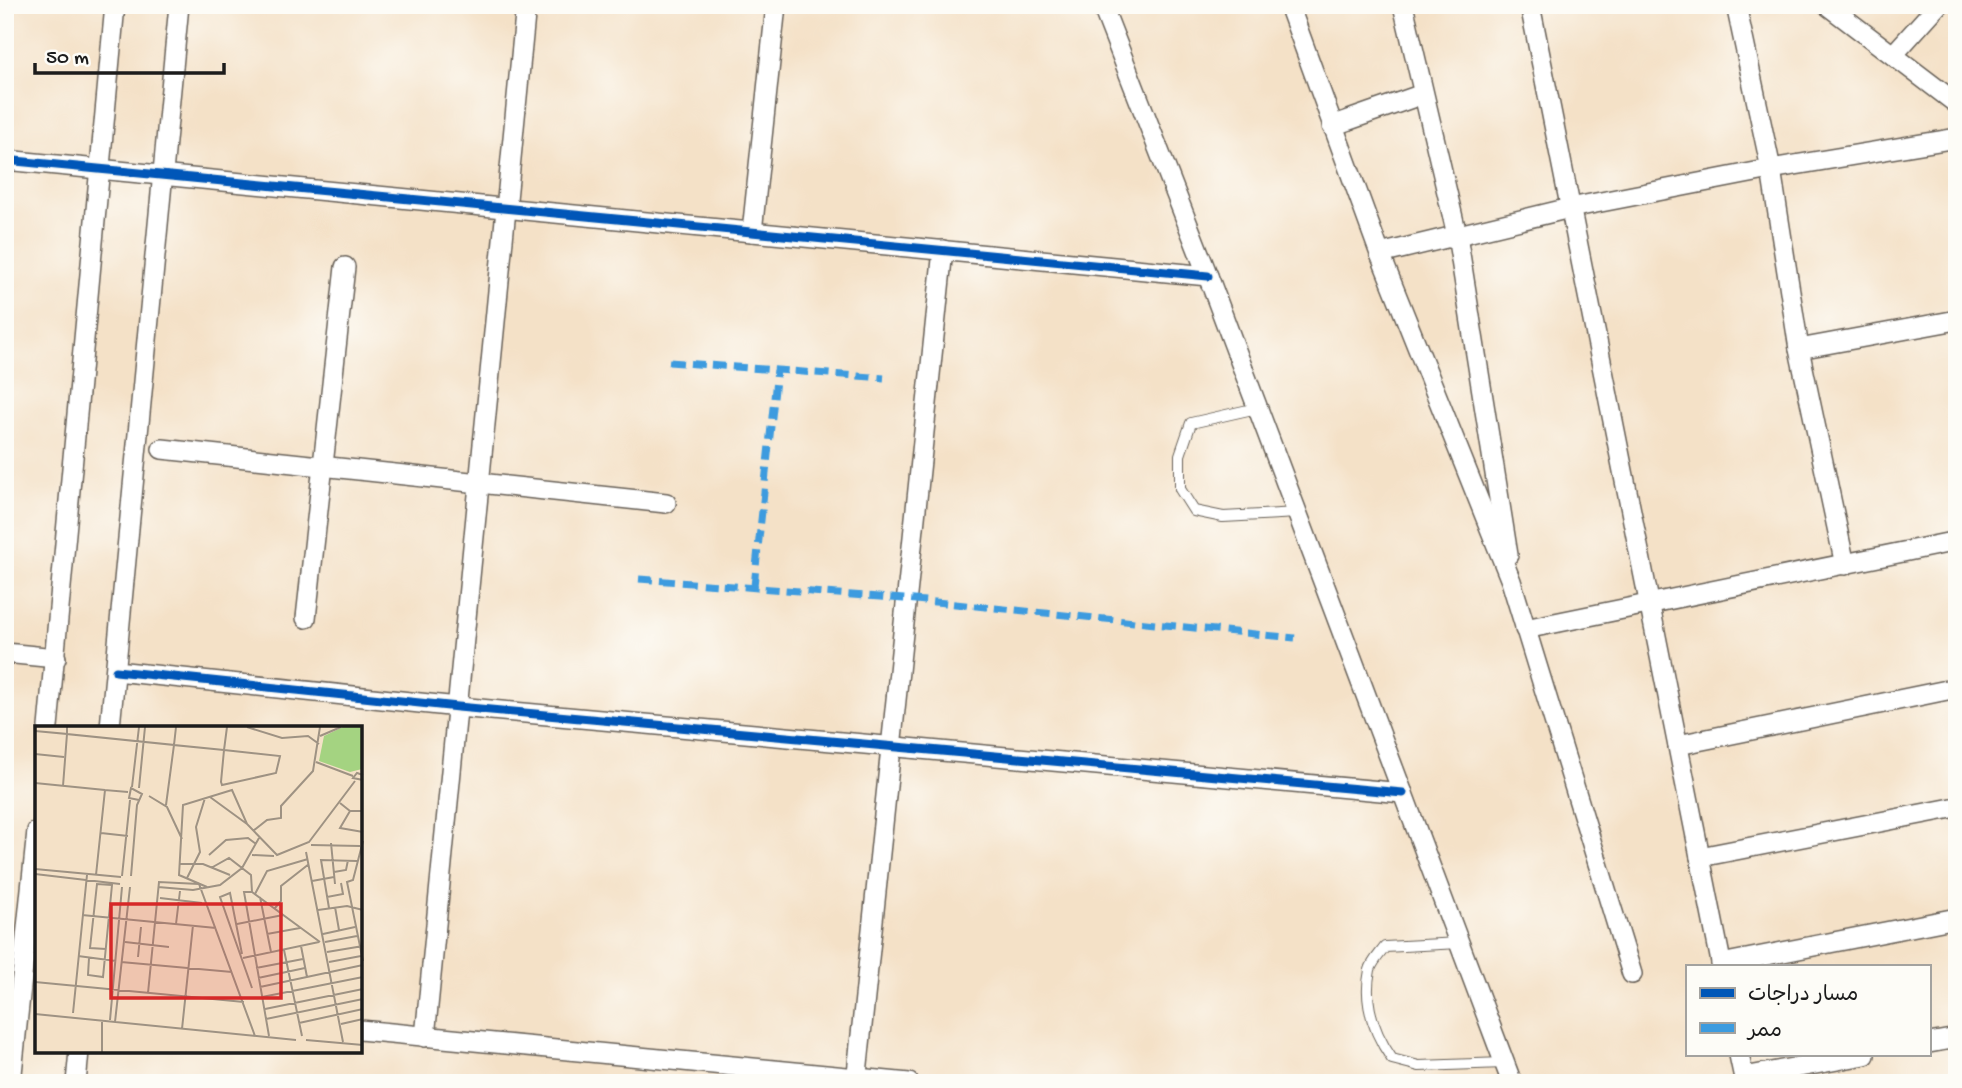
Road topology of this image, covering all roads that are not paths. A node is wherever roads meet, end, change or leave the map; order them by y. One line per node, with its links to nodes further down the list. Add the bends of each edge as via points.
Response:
1 (115, 5): 18 (street)
2 (179, 5): 20 (street)
3 (526, 5): 21 (street)
4 (776, 5): 23 (street)
5 (1102, 5): 28 (street)
6 (1289, 5): 15 (street)
7 (1403, 5): 13 (street)
8 (1530, 5): 22 (street)
9 (1737, 5): 19 (street)
10 (1828, 5): 12 (street)
11 (1938, 5): 12 (street)
12 (1893, 55): 14 (street)
13 (1423, 94): 15 (street); 24 (street)
14 (1957, 104)
15 (1332, 126): 26 (street)
16 (1957, 138): 19 (street)
17 (5, 160): 18 (street)
18 (99, 169): 20 (street); 44 (street)
19 (1771, 169): 22 (street); 30 (street)
20 (163, 175): 21 (street); 45 (street)
21 (507, 208): 23 (street); 34 (street)
22 (1570, 208): 24 (street); 40 (street)
23 (752, 232): 25 (street)
24 (1457, 235): 26 (street); 39 (street)
25 (943, 250): 28 (street); 51 (street)
26 (1380, 254): 39 (street)
27 (345, 267): 33 (street)
28 (1208, 276): 31 (street)
29 (1957, 320): 30 (street)
30 (1799, 349): 38 (street)
31 (1257, 408): 36 (street); 36 (lane, via 1191,424 1180,455 1180,489 1194,511 1223,517)
32 (162, 449): 33 (street)
33 (323, 466): 34 (street); 41 (street)
34 (480, 482): 35 (street); 47 (street)
35 (666, 503)
36 (1297, 513): 52 (street)
37 (1957, 541): 38 (street)
38 (1845, 565): 40 (street)
39 (1511, 580): 42 (street)
40 (1650, 604): 42 (street); 50 (street)
41 (306, 618)
42 (1525, 629): 60 (street)
43 (5, 653): 44 (street)
44 (56, 658): 48 (street)
45 (116, 671): 47 (street); 49 (street)
46 (1957, 688): 50 (street)
47 (458, 707): 51 (street); 63 (street)
48 (48, 726)
49 (110, 726)
50 (1678, 745): 55 (street)
51 (891, 746): 52 (street); 70 (street)
52 (1402, 793): 57 (street)
53 (1957, 807): 55 (street)
54 (35, 851): 61 (street)
55 (1700, 857): 58 (street)
56 (1957, 918): 59 (street)
57 (1459, 943): 69 (street); 69 (lane, via 1385,947 1370,968 1368,1006 1379,1039 1392,1059 1419,1066)
58 (1722, 965)
59 (1727, 965)
60 (1632, 974)
61 (20, 998): 72 (street)
62 (362, 1030): 63 (street)
63 (425, 1037): 70 (street)
64 (1957, 1038): 65 (street)
65 (1930, 1043)
66 (79, 1053): 73 (street)
67 (1739, 1056): 71 (street)
68 (1860, 1056): 71 (street)
69 (1504, 1063): 75 (street)
70 (857, 1080): 74 (street)
71 (1744, 1080)
72 (11, 1083)
73 (76, 1083)
74 (909, 1083)
75 (1511, 1083)

